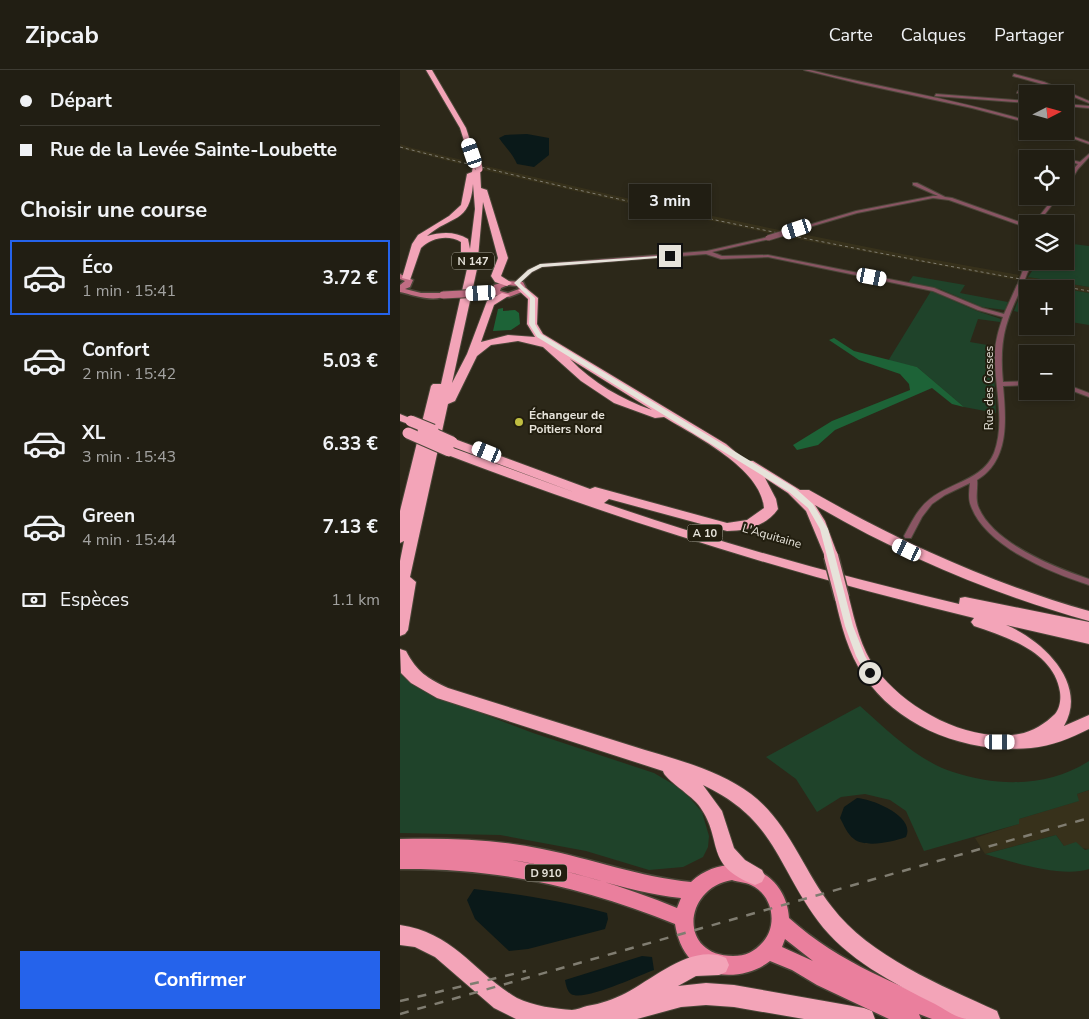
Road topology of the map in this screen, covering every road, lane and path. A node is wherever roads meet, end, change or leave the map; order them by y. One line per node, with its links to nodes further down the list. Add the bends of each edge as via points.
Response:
1 (423, 70): 16 (highway, N 147, via 456,127)
2 (429, 70): 16 (highway, via 456,114 472,153)
3 (806, 70): 5 (street, via 871,87)
4 (1014, 75): 6 (street, via 1043,83)
5 (927, 95): 7 (street); 11 (street)
6 (1076, 98): 8 (street)
7 (1019, 101)
8 (1089, 102)
9 (1074, 106): 10 (street)
10 (1089, 107)
11 (1019, 120)
12 (1074, 138): 13 (street)
13 (1089, 143)
14 (1089, 154): 15 (street)
15 (1084, 161): 17 (street)
16 (473, 167): 22 (highway, via 465,206 424,234); 23 (highway, N 147, via 472,213); 26 (highway, via 503,258 496,276); 39 (highway, N 147, via 479,209 474,252)
17 (1074, 175)
18 (915, 184): 19 (street)
19 (944, 198): 20 (street); 21 (street, bridge, via 928,198 856,212)
20 (1019, 224)
21 (707, 252): 26 (street, via 546,265 534,268); 27 (street, via 720,258 768,256 934,290)
22 (414, 253): 23 (highway, via 425,240 449,236 464,240); 25 (highway)
23 (466, 258): 40 (highway, N 147)
24 (1026, 270): 27 (street, Rue des Cosses, bridge)
25 (402, 282): 26 (main road, bridge, via 421,295)
26 (510, 289): 28 (highway, via 530,298 532,324); 29 (highway, via 490,303)
27 (1007, 316): 31 (street, Rue des Cosses, via 999,345)
28 (546, 343): 29 (highway, via 522,338 501,339 482,345); 35 (highway, via 580,376 614,398 682,424)
29 (472, 354): 39 (highway, via 446,408 431,472)
30 (1019, 383): 31 (street)
31 (1001, 384): 38 (street, Rue des Cosses, via 997,452)
32 (1074, 389): 33 (street)
33 (1089, 395)
34 (405, 424): 36 (highway, L'Aquitaine / A 10, bridge)
35 (715, 443): 36 (highway, via 770,494 771,509 757,522 727,527 660,510); 37 (highway)
36 (451, 444): 43 (highway, L'Aquitaine / A 10, via 597,507); 47 (highway, L'Aquitaine / A 10, via 619,505 761,549 918,590)
37 (752, 465): 46 (highway, via 922,557 1001,589); 52 (highway, bridge, via 792,490 811,506 820,520 854,640 865,665 881,688 896,702 932,725 991,741)
38 (974, 481): 41 (street, Rue des Cosses, via 934,498 921,512); 44 (street, via 975,508 997,536 1027,555)
39 (422, 494): 45 (highway, N 147); 48 (highway, via 422,519)
40 (402, 524): 42 (highway, N 147)
41 (908, 536)
42 (400, 538)
43 (758, 558): 49 (highway, L'Aquitaine / A 10, via 963,611); 52 (highway, via 976,622 1009,633 1040,650 1060,670 1068,685 1068,702 1064,715 1052,727)
44 (1089, 582)
45 (400, 592)
46 (1089, 616)
47 (1089, 628)
48 (400, 630)
49 (1089, 638)
50 (400, 655): 53 (highway, via 413,677 443,693)
51 (1089, 722): 52 (highway, via 1049,739)
52 (1022, 741)
53 (651, 761): 56 (highway, via 682,778 699,792 714,814 729,858); 69 (highway, via 716,782 745,800 773,829 817,904 847,938 875,958)
54 (400, 847): 57 (main road, D 910, via 455,847 532,854 663,888)
55 (400, 861): 58 (main road, D 910, via 481,862 552,874 625,896)
56 (755, 876): 57 (main road, via 738,872 720,874); 59 (main road, via 776,895)
57 (694, 891): 58 (main road)
58 (684, 919): 62 (main road, via 690,948 700,958)
59 (781, 923): 61 (main road, via 778,938); 68 (main road, via 793,936 827,959)
60 (400, 935): 64 (highway, via 429,941 502,1001 525,1012)
61 (770, 952): 62 (main road, via 748,964); 67 (main road)
62 (719, 965): 63 (highway, via 685,970)
63 (620, 1008): 65 (highway); 66 (highway, via 637,1008 681,996 706,994)
64 (568, 1019)
65 (578, 1019)
66 (864, 1019)
67 (911, 1019)
68 (956, 1019)
69 (989, 1019)

